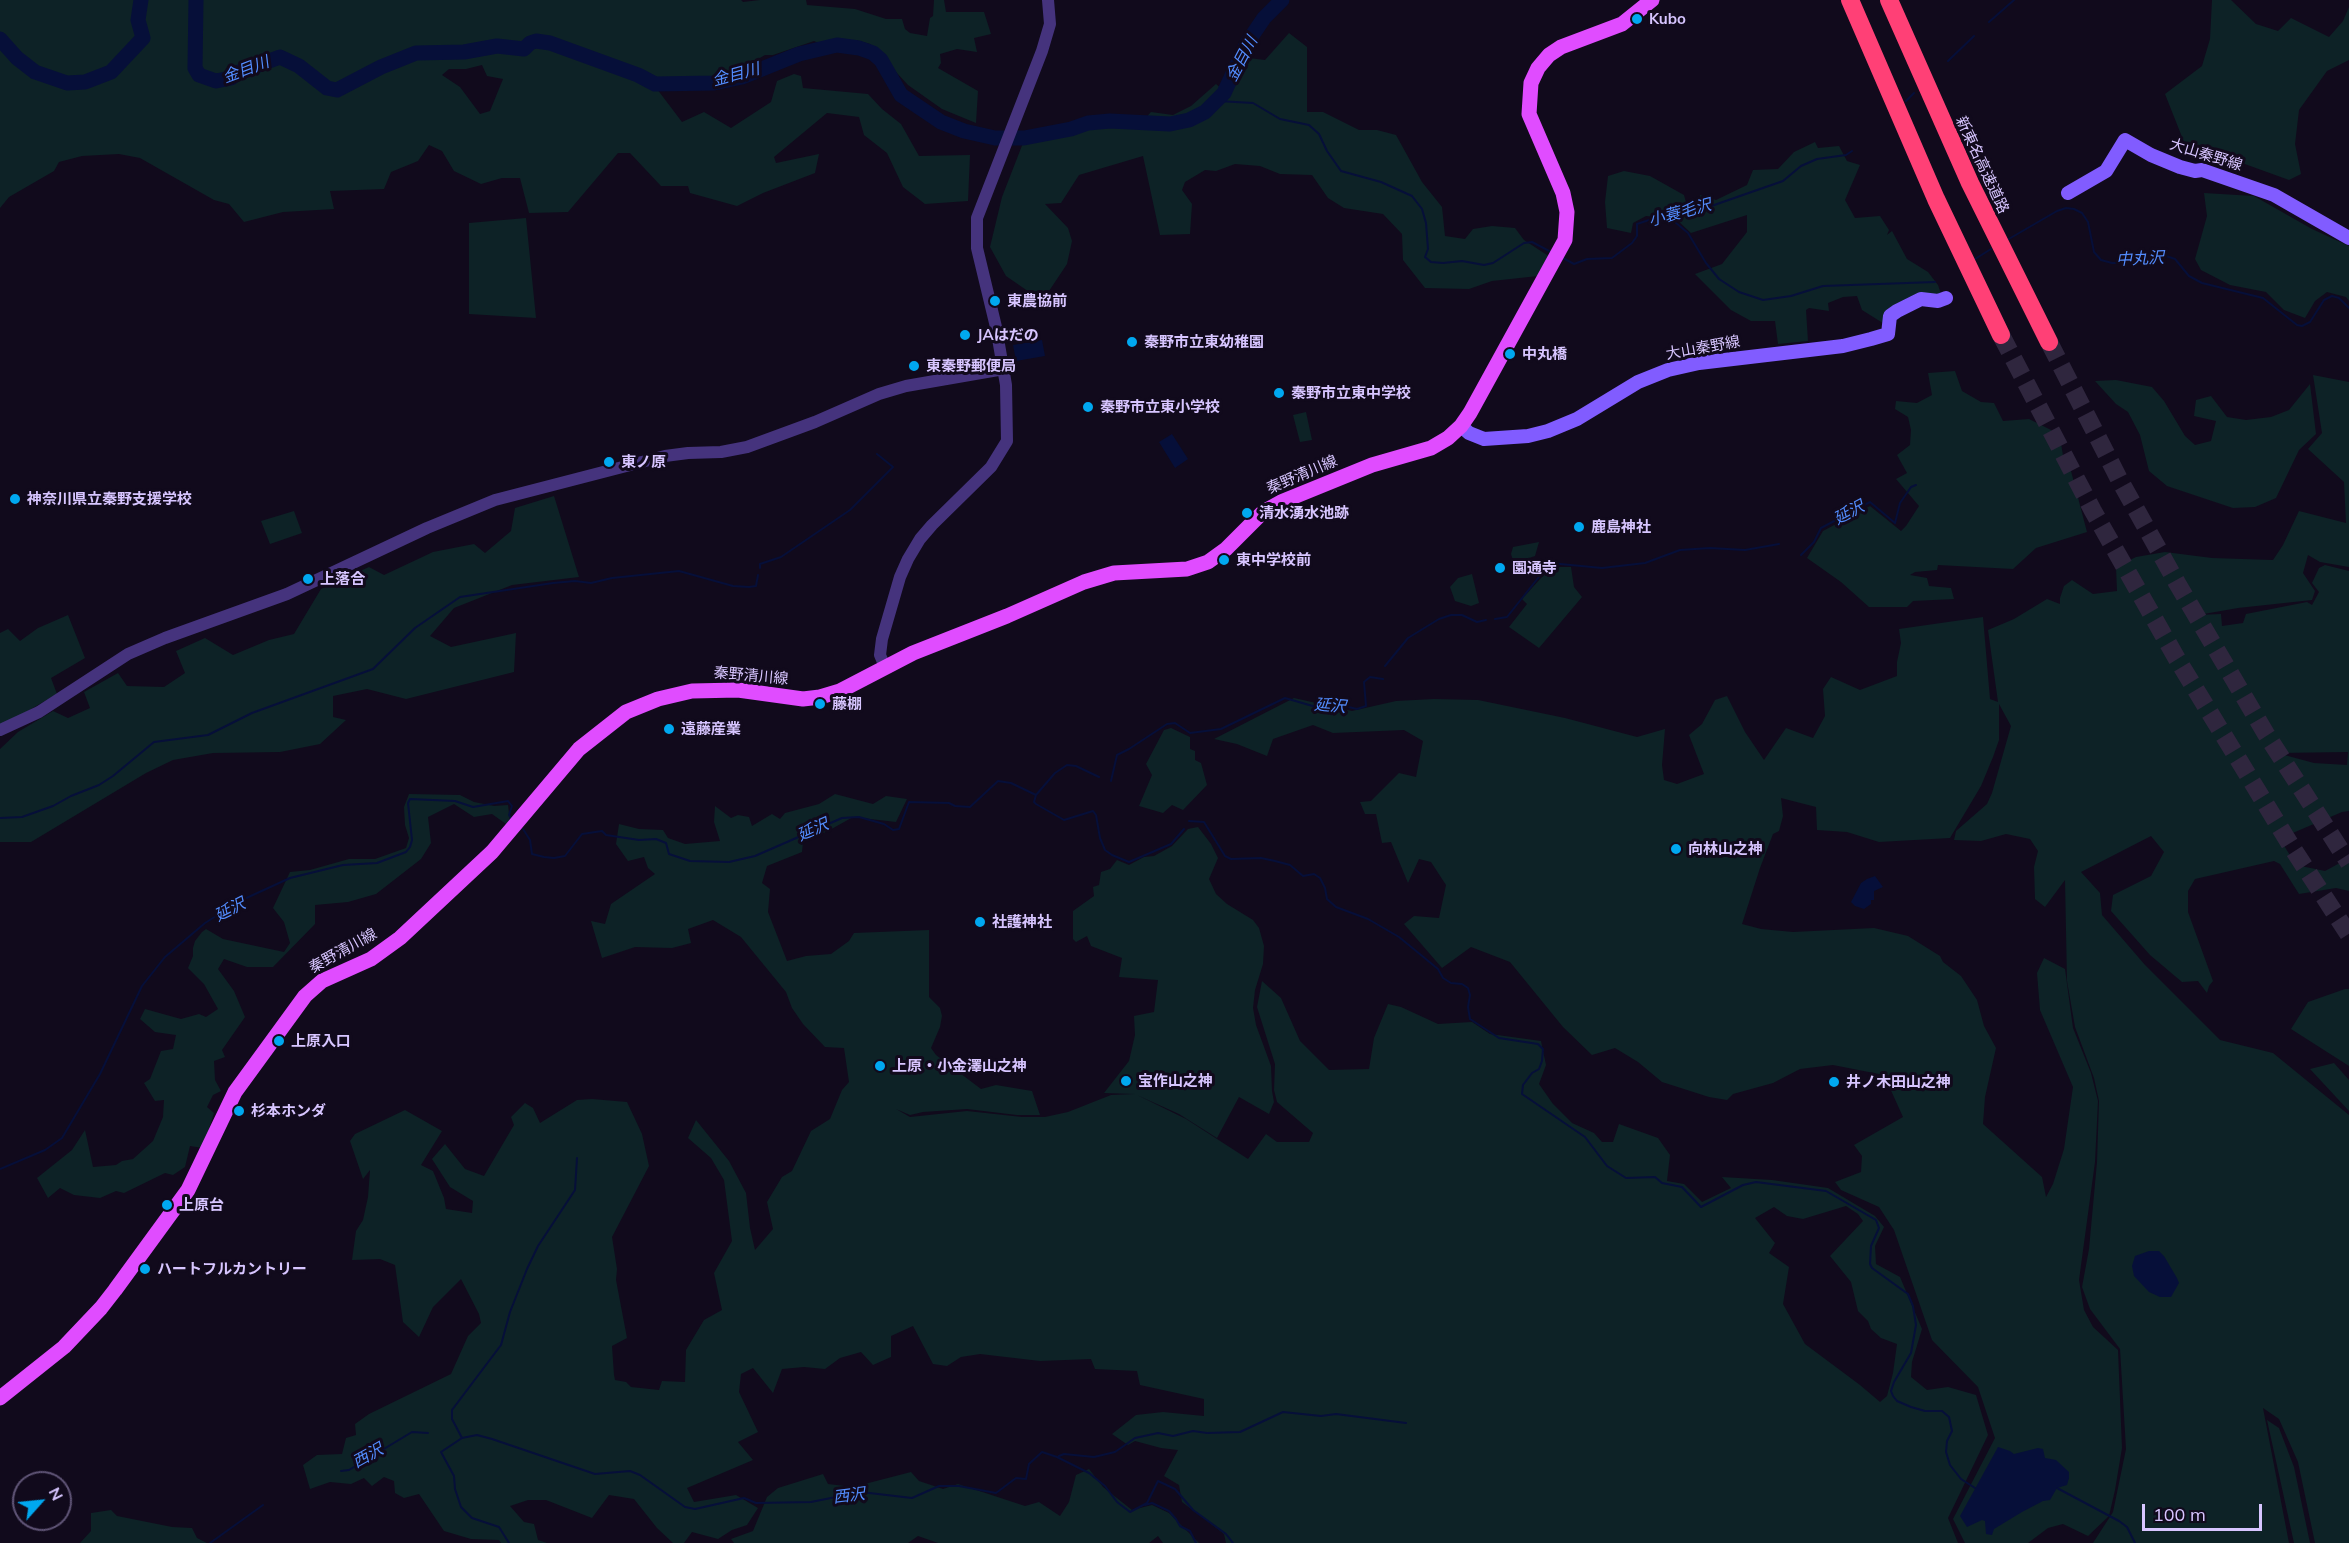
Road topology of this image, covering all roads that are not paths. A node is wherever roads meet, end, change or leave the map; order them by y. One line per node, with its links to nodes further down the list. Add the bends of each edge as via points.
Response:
1 (1048, 0): 10 (street, via 1050,24 1042,51 977,218 977,248)
2 (1652, 0): 11 (main road, 秦野清川線, via 1622,24 1549,55 1531,83 1529,114 1563,193 1567,212 1565,240)
3 (1850, 0): 8 (highway, via 1936,199)
4 (1889, 0): 9 (highway, 新東名高速道路, via 1970,183)
5 (2068, 194): 6 (main road, 大山秦野線, via 2106,171 2125,140 2180,167 2202,170 2274,195)
6 (2349, 238)
7 (1946, 298): 11 (main road, 大山秦野線, via 1922,299 1897,311 1890,316 1888,334 1871,339 1668,370 1548,431 1484,439)
8 (2001, 335)
9 (2049, 342)
10 (1004, 369): 12 (street, via 1007,441 991,467 932,525 908,559 882,639 879,656); 13 (street, via 879,394 747,447 666,456 495,500 288,594 128,654 39,712)
11 (1461, 426): 12 (main road, 秦野清川線, via 1431,448 1372,465 1281,502 1263,512 1227,549 1208,562 1187,569 1099,577)
12 (885, 667): 14 (main road, 秦野清川線, via 820,697 803,699 722,689 678,693 626,712 602,729 569,760 492,852 400,938 371,959 322,981 305,996 235,1092 188,1190 115,1290 64,1347)
13 (0, 730)
14 (0, 1398)

